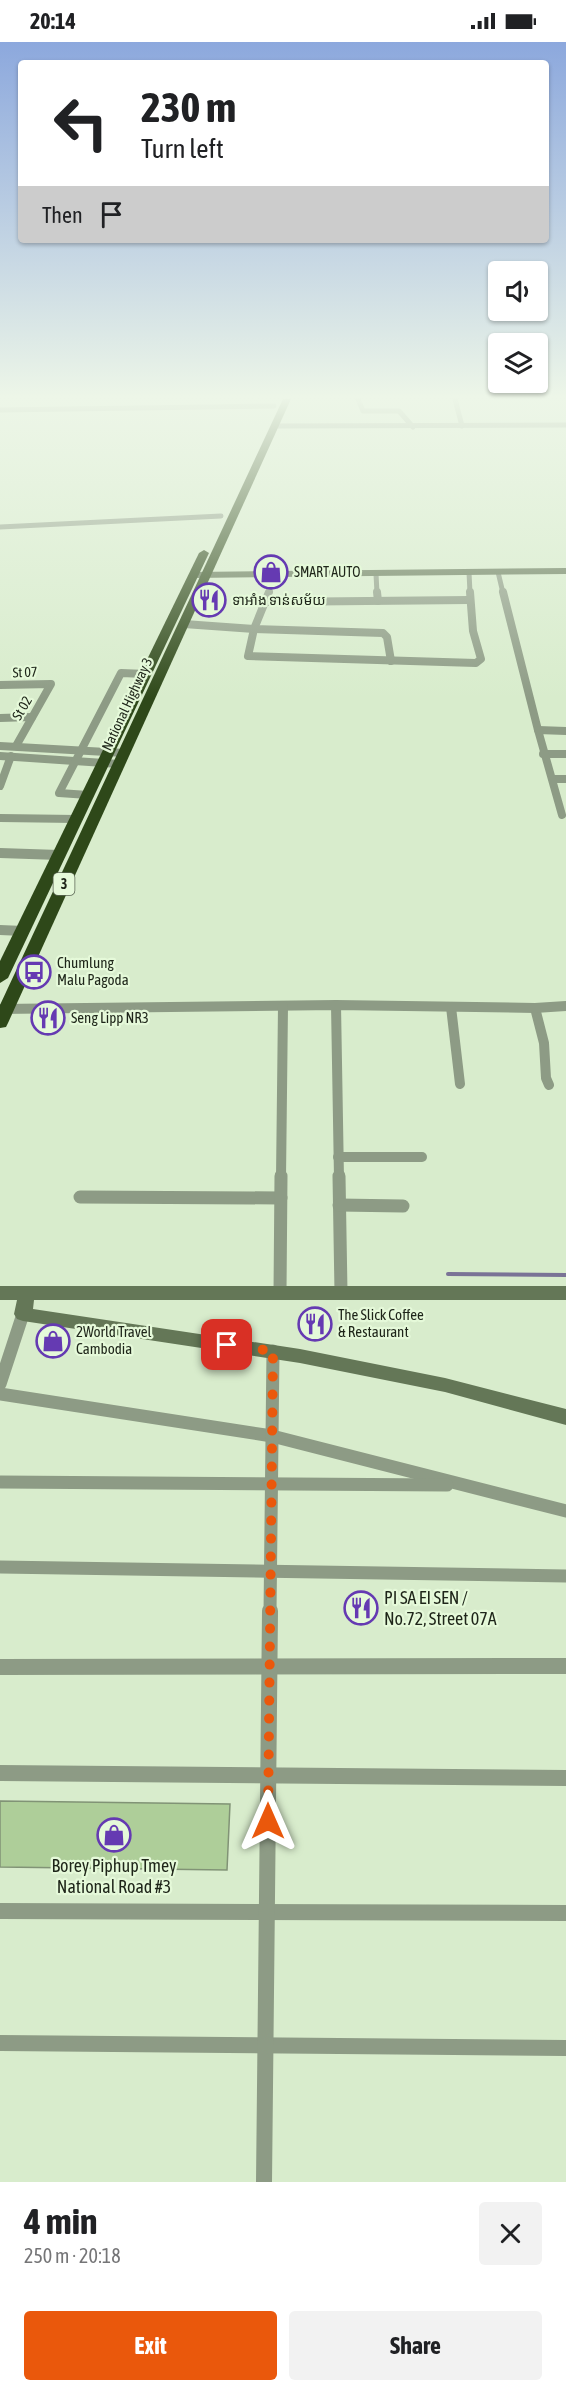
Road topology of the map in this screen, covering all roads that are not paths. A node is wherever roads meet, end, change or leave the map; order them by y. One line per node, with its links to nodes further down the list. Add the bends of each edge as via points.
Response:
1 (229, 499): 3 (highway, National Highway 3 / 3)
2 (242, 499): 11 (highway, National Highway 3 / 3)
3 (221, 516): 4 (street); 10 (highway, National Highway 3 / 3)
4 (0, 527)
5 (566, 571): 7 (street)
6 (469, 572): 7 (street); 9 (street); 12 (street)
7 (498, 572): 23 (street)
8 (276, 574): 9 (street); 11 (street); 14 (street)
9 (376, 574): 13 (street)
10 (193, 575): 11 (street); 18 (highway, National Highway 3 / 3)
11 (207, 575): 15 (highway, National Highway 3 / 3)
12 (469, 600): 13 (street); 17 (street, via 480,662)
13 (378, 601): 14 (street)
14 (265, 602): 16 (street)
15 (184, 624): 16 (street); 33 (highway, National Highway 3 / 3)
16 (254, 629): 17 (street, via 383,633); 17 (street, via 247,653 255,658)
17 (391, 661)
18 (146, 674): 27 (street, via 121,673); 32 (highway, National Highway 3 / 3)
19 (51, 684): 20 (street, St 07); 21 (street, St 02)
20 (0, 685)
21 (32, 717): 22 (street); 26 (street, St 02)
22 (0, 718)
23 (538, 730): 24 (street); 28 (street)
24 (566, 731)
25 (0, 746): 26 (street)
26 (16, 746): 27 (street); 31 (street, St 02, via 24,751)
27 (80, 750): 32 (street); 34 (street)
28 (543, 754): 29 (street); 35 (street)
29 (566, 754)
30 (0, 756): 31 (street)
31 (11, 756): 34 (street); 37 (street)
32 (106, 757): 33 (street); 34 (street); 38 (highway, National Highway 3 / 3)
33 (122, 758): 52 (highway, National Highway 3 / 3)
34 (75, 761): 38 (street, via 59,793)
35 (553, 779): 36 (street); 39 (street)
36 (566, 779)
37 (0, 785)
38 (88, 795): 41 (highway, National Highway 3 / 3)
39 (562, 810)
40 (0, 818): 41 (street)
41 (76, 819): 43 (highway, National Highway 3 / 3)
42 (0, 853): 43 (street)
43 (59, 855): 45 (highway, National Highway 3 / 3)
44 (0, 930): 45 (street)
45 (23, 931): 46 (highway, National Highway 3 / 3)
46 (0, 978)
47 (336, 1005): 48 (street); 50 (street); 55 (street)
48 (283, 1006): 52 (street); 58 (street)
49 (566, 1006): 51 (street)
50 (451, 1007): 51 (street); 53 (street)
51 (535, 1008): 54 (street)
52 (2, 1014)
53 (460, 1084)
54 (549, 1085)
55 (338, 1157): 56 (street); 59 (street)
56 (422, 1157)
57 (80, 1197): 58 (street)
58 (281, 1198): 61 (street)
59 (339, 1204): 60 (street); 62 (street)
60 (403, 1206)
61 (280, 1292): 62 (street); 64 (street)
62 (341, 1292): 65 (street)
63 (0, 1293): 64 (street)
64 (27, 1293): 66 (street)
65 (566, 1293)
66 (23, 1314): 67 (street); 68 (street)
67 (273, 1351): 70 (street, via 446,1385); 71 (street)
68 (0, 1384)
69 (0, 1394): 71 (street)
70 (566, 1417)
71 (272, 1436): 73 (street); 74 (street)
72 (0, 1482): 73 (street)
73 (272, 1484): 74 (street); 77 (street)
74 (464, 1485): 75 (street)
75 (566, 1511)
76 (0, 1567): 77 (street)
77 (271, 1571): 78 (street); 81 (street)
78 (566, 1576)
79 (566, 1666): 81 (street)
80 (0, 1667): 81 (street)
81 (270, 1667): 83 (street)
82 (0, 1773): 83 (street)
83 (268, 1775): 84 (street); 86 (street)
84 (566, 1778)
85 (0, 1911): 86 (street)
86 (267, 1912): 87 (street); 89 (street)
87 (566, 1913)
88 (0, 2043): 89 (street)
89 (265, 2045): 90 (street); 91 (street)
90 (566, 2048)
91 (264, 2182)

